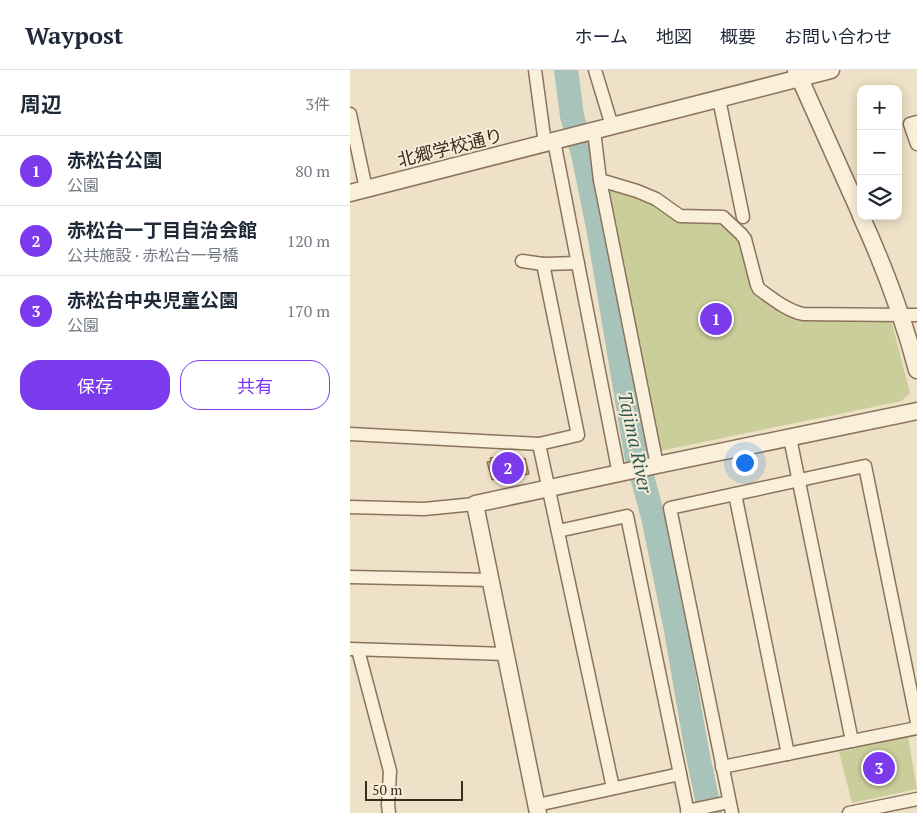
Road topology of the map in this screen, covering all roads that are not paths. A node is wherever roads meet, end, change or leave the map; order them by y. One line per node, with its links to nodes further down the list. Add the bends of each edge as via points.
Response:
1 (535, 70): 10 (street)
2 (595, 70): 8 (street)
3 (831, 70): 4 (street)
4 (798, 74): 5 (street); 14 (street)
5 (719, 99): 8 (street); 15 (street)
6 (350, 114): 13 (street)
7 (917, 122): 11 (street, via 910,124)
8 (612, 126): 9 (street)
9 (592, 131): 10 (street, 北郷学校通り); 12 (street)
10 (553, 142): 13 (street, 北郷学校通り); 18 (street)
11 (917, 144)
12 (600, 180): 20 (street, via 656,199 680,216 723,217 745,239 759,289 794,312); 26 (street)
13 (358, 191)
14 (857, 207)
15 (743, 217)
16 (863, 220): 20 (street)
17 (522, 261): 19 (street)
18 (578, 263): 19 (street); 27 (street)
19 (543, 264): 25 (street, via 578,435)
20 (909, 315): 21 (street)
21 (917, 370)
22 (917, 411): 24 (street)
23 (350, 434): 25 (street)
24 (790, 438): 26 (street); 28 (street)
25 (539, 444): 29 (street)
26 (655, 465): 27 (street)
27 (622, 473): 29 (street)
28 (798, 480): 30 (street); 38 (street, via 865,466); 40 (street)
29 (549, 488): 31 (street); 33 (street)
30 (734, 494): 41 (street); 42 (street, via 670,508)
31 (475, 504): 32 (street, via 424,509); 35 (street)
32 (350, 507)
33 (558, 531): 43 (street, via 627,516); 44 (street)
34 (350, 578): 35 (street)
35 (490, 580): 37 (street)
36 (354, 650): 37 (street); 50 (street, via 390,771)
37 (506, 654): 47 (street)
38 (917, 722)
39 (917, 728): 40 (street)
40 (852, 741): 41 (street)
41 (788, 754): 42 (street)
42 (722, 767): 46 (street)
43 (680, 774): 44 (street); 49 (street)
44 (613, 788): 47 (street)
45 (917, 799): 48 (street)
46 (731, 808): 49 (street)
47 (538, 809)
48 (868, 811): 51 (street)
49 (687, 812)
50 (389, 813)
51 (849, 813)

